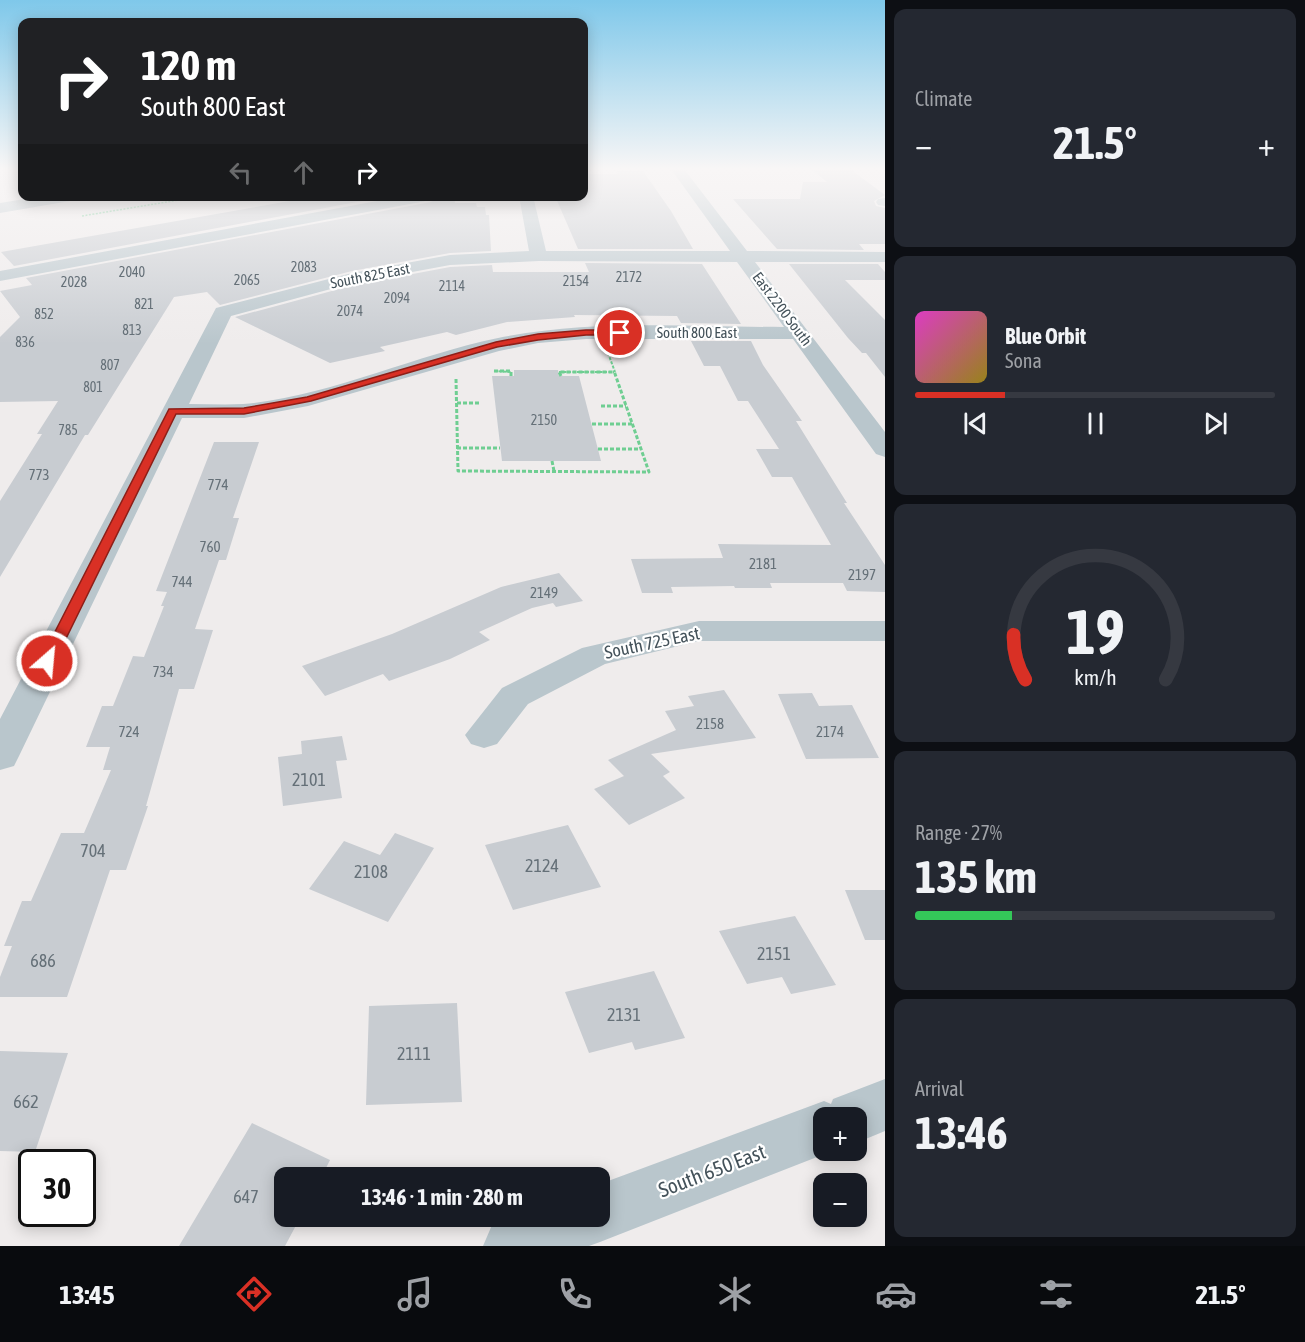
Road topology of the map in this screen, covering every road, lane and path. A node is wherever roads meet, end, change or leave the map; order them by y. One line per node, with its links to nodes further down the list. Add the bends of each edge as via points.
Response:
1 (263, 227): 7 (street)
2 (533, 227): 4 (street)
3 (720, 227): 5 (street, East 2200 South)
4 (539, 256): 5 (street, South 825 East); 17 (street, South 825 East, via 450,260 352,278 223,312)
5 (742, 257): 6 (street, South 825 East); 8 (street, East 2200 South)
6 (885, 257)
7 (0, 276)
8 (800, 333): 17 (street, South 800 East, via 586,333 538,337 496,345 308,399 244,411); 24 (street, East 2200 South)
9 (605, 344): 11 (path)
10 (456, 370): 13 (path)
11 (614, 372): 12 (path, via 559,372); 16 (path)
12 (561, 376)
13 (457, 403): 14 (path); 20 (path)
14 (480, 403)
15 (601, 406): 16 (path)
16 (626, 406): 19 (path)
17 (173, 411): 28 (street)
18 (592, 424): 19 (path)
19 (633, 424): 23 (path)
20 (457, 448): 21 (path); 26 (path, via 458,471)
21 (500, 448)
22 (598, 449): 23 (path)
23 (641, 449): 26 (path, via 649,472)
24 (885, 449)
25 (552, 461): 26 (path)
26 (554, 471)
27 (885, 631): 29 (street, South 725 East, via 699,631 594,656 515,696)
28 (8, 724): 30 (street)
29 (484, 735)
30 (0, 756)
31 (885, 1105): 32 (street)
32 (867, 1112)
33 (813, 1132): 34 (street, South 650 East)
34 (610, 1209)
35 (562, 1227): 36 (street)
36 (513, 1246)

